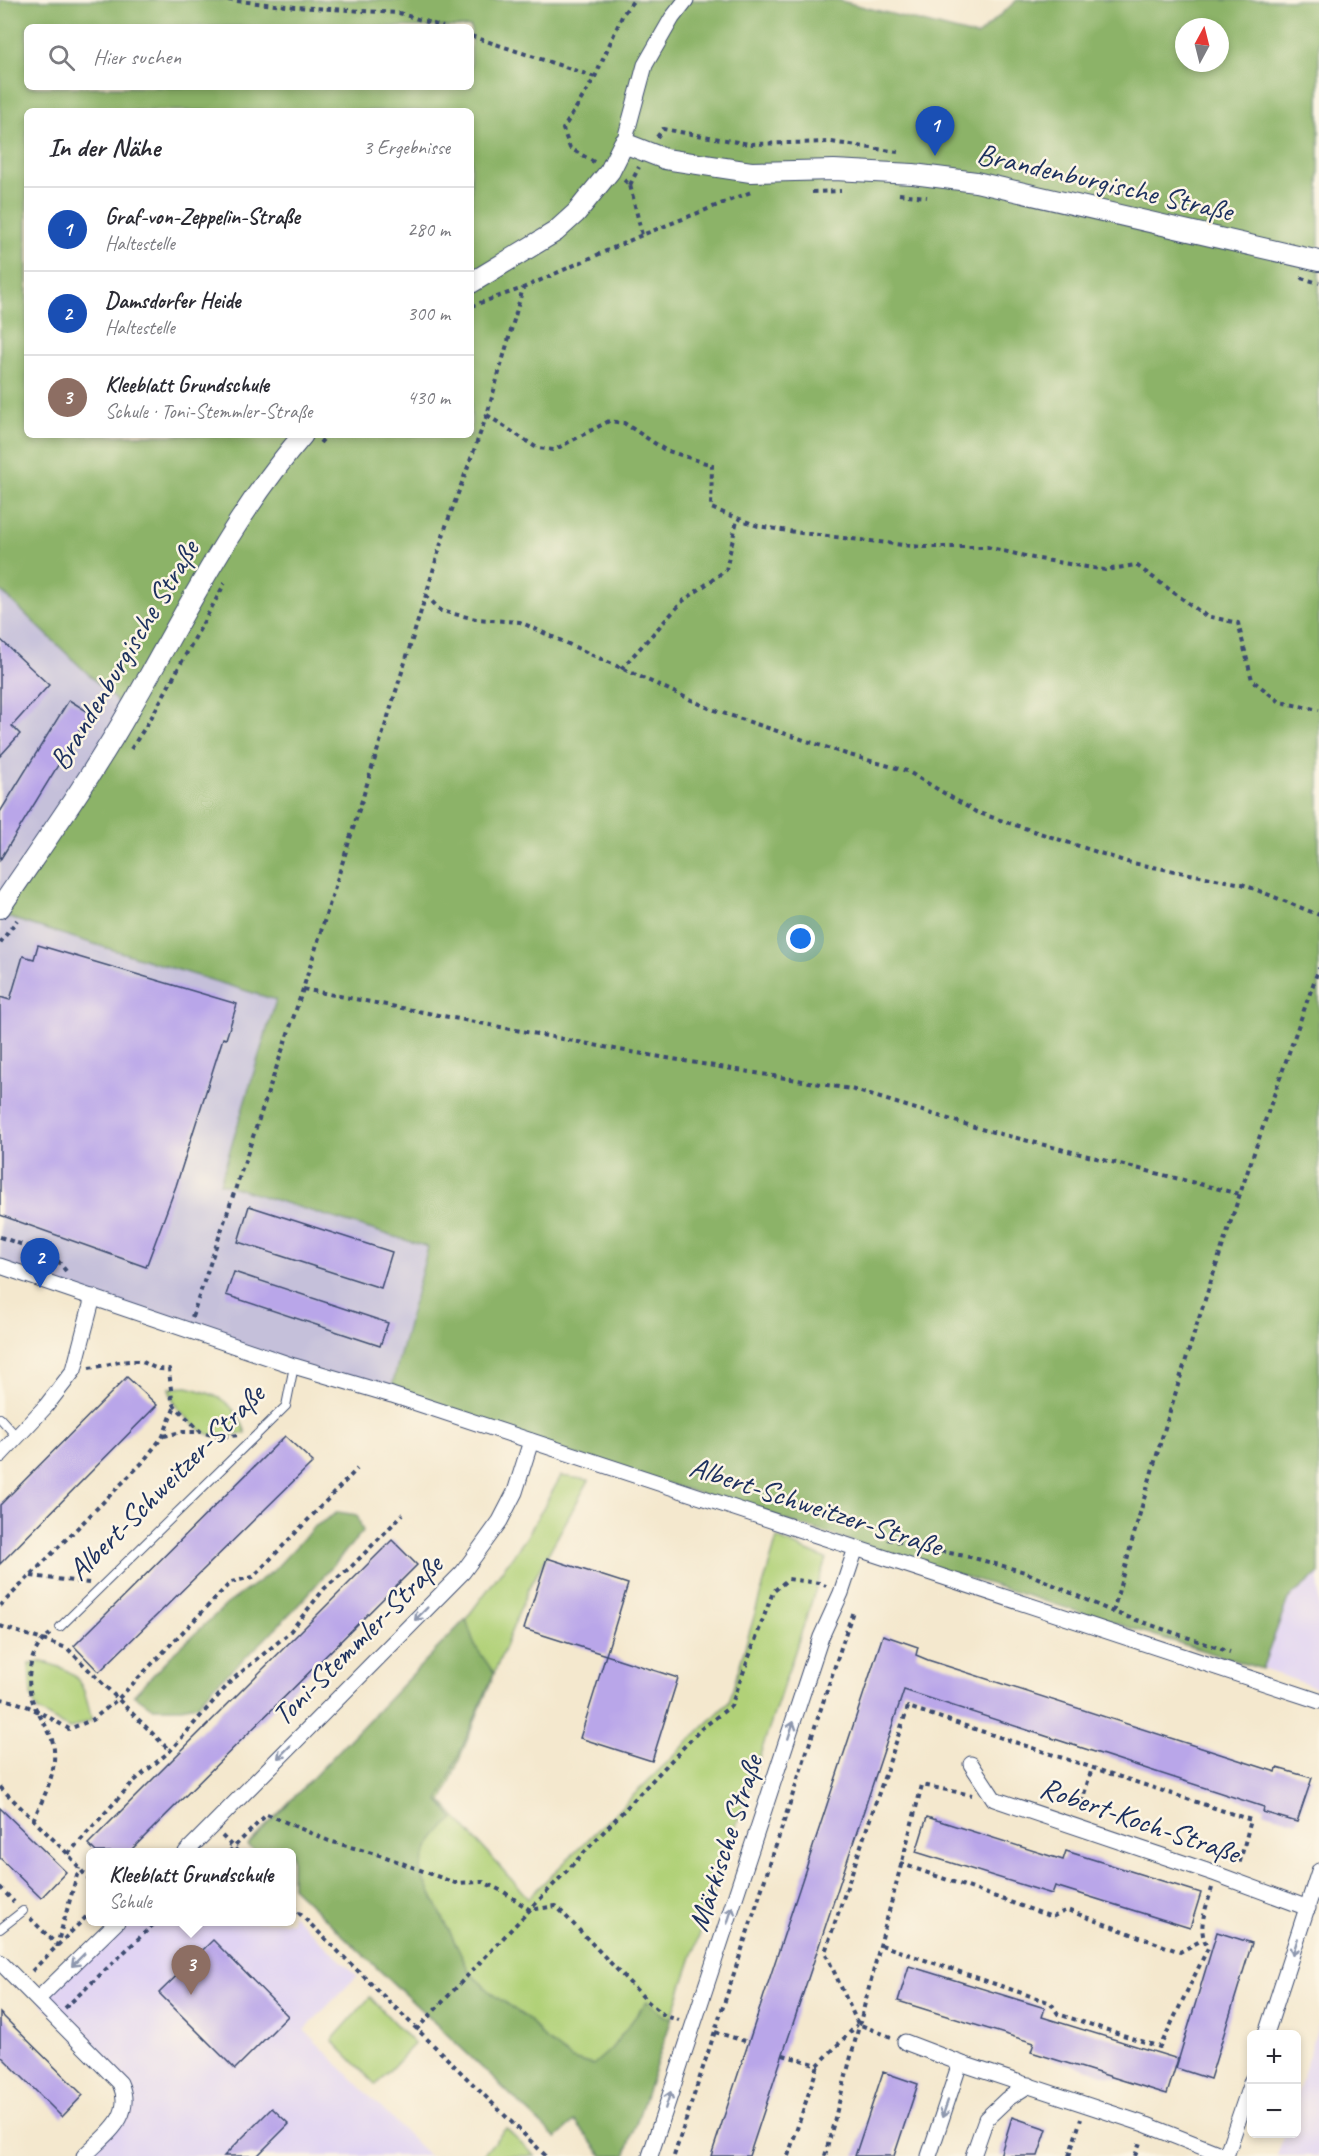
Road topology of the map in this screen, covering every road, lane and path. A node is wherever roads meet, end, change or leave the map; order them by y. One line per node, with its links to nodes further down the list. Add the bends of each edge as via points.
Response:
1 (228, 0): 4 (path, via 399,13)
2 (634, 0): 6 (path, via 623,14)
3 (686, 0): 7 (street, via 645,65)
4 (434, 24)
5 (474, 37): 6 (path)
6 (595, 76): 10 (path, via 563,129 570,148)
7 (624, 143): 8 (street, Brandenburgische Straße); 10 (street)
8 (646, 152): 9 (path, via 663,129 749,144 831,142); 11 (path); 18 (street, Brandenburgische Straße, via 665,159 751,172 890,172 976,182)
9 (901, 153)
10 (610, 171): 11 (path); 20 (street, via 582,207 555,232)
11 (630, 185): 17 (path)
12 (851, 191): 14 (path)
13 (760, 192): 17 (path, via 748,192)
14 (805, 192)
15 (897, 194): 16 (path)
16 (932, 197)
17 (642, 235): 22 (path)
18 (1319, 261)
19 (1296, 277): 21 (path)
20 (474, 281)
21 (1319, 283)
22 (523, 288): 23 (path); 24 (path)
23 (474, 305)
24 (487, 415): 26 (path, via 537,448 554,450 609,421 624,423 665,450 712,465 711,508); 27 (path, via 446,526)
25 (301, 438): 30 (street, Brandenburgische Straße, via 246,511 128,712)
26 (737, 520): 28 (path, via 726,570 683,601); 29 (path, via 801,533 921,547 987,547 1105,570 1136,565 1206,616 1238,623 1252,680 1280,702)
27 (426, 595): 28 (path, via 441,611 476,619 520,622); 33 (path)
28 (621, 669): 31 (path, via 711,709 907,771 976,812 1127,862 1242,884)
29 (1319, 710)
30 (0, 908)
31 (1319, 915)
32 (1319, 968): 34 (path)
33 (303, 988): 34 (path, via 620,1050 850,1089 981,1129); 37 (path)
34 (1239, 1194): 56 (path, via 1141,1504)
35 (0, 1266): 36 (street, Albert-Schweitzer-Straße)
36 (93, 1297): 37 (street, Albert-Schweitzer-Straße); 39 (street)
37 (189, 1329): 38 (street, Albert-Schweitzer-Straße)
38 (294, 1366): 45 (lane, Albert-Schweitzer-Straße, via 286,1406); 46 (street, Albert-Schweitzer-Straße)
39 (74, 1370): 40 (path, via 139,1361 157,1370 169,1369 169,1388); 44 (street)
40 (175, 1406): 42 (path); 43 (path)
41 (0, 1418): 44 (lane)
42 (201, 1432): 43 (path); 45 (path, via 219,1437 246,1433)
43 (163, 1436): 51 (path, via 142,1463)
44 (18, 1437): 47 (street)
45 (252, 1439): 52 (lane, Albert-Schweitzer-Straße)
46 (531, 1441): 50 (street, Albert-Schweitzer-Straße); 71 (street, Toni-Stemmler-Straße, one-way to 71, via 516,1492 479,1553)
47 (0, 1455)
48 (357, 1469): 60 (path, via 253,1577 231,1582)
49 (403, 1514): 64 (path, via 325,1588 288,1634 233,1679)
50 (856, 1548): 53 (street, Märkische Straße); 62 (street, Albert-Schweitzer-Straße)
51 (31, 1576): 52 (path); 54 (path)
52 (101, 1586): 58 (lane, Albert-Schweitzer-Straße)
53 (841, 1593): 80 (path, via 819,1583 788,1579 773,1592 731,1706 701,1729); 94 (street, Märkische Straße, one-way to 53, via 821,1637)
54 (0, 1606)
55 (854, 1610): 98 (path)
56 (1113, 1612)
57 (0, 1626): 59 (path)
58 (60, 1627): 59 (path)
59 (42, 1641): 60 (path, via 67,1648); 63 (path, via 29,1663 31,1696)
60 (118, 1698): 63 (path, via 92,1720 69,1729); 64 (path)
61 (0, 1699): 63 (path)
62 (1319, 1701)
63 (38, 1710): 69 (path, via 53,1738 55,1753 54,1768)
64 (170, 1751): 73 (path, via 133,1782)
65 (971, 1764): 68 (street, Robert-Koch-Straße)
66 (1092, 1768): 70 (path)
67 (0, 1787): 69 (path)
68 (994, 1799): 70 (street, Robert-Koch-Straße); 74 (path, via 922,1785)
69 (33, 1820): 73 (path)
70 (1075, 1826): 77 (street, Robert-Koch-Straße)
71 (190, 1848)
72 (233, 1848): 80 (path, via 267,1814 329,1841 455,1883 483,1882)
73 (68, 1854): 75 (path)
74 (900, 1863): 87 (path, via 1052,1917 1067,1910 1180,1952); 89 (path)
75 (80, 1868): 78 (path); 88 (path)
76 (1319, 1871): 79 (street)
77 (1216, 1874): 79 (street, Robert-Koch-Straße); 87 (path, via 1201,1929)
78 (86, 1876)
79 (1308, 1908): 97 (street, one-way to 97)
80 (530, 1910): 94 (path, via 556,1906 647,2001 665,2016); 96 (path)
81 (23, 1911): 86 (lane)
82 (296, 1911): 96 (path)
83 (86, 1917): 88 (path)
84 (113, 1926): 92 (street, one-way to 92)
85 (152, 1926): 93 (path)
86 (0, 1929)
87 (1202, 1940): 89 (path, via 1208,1948 1160,2047 1058,2014 1051,2003)
88 (57, 1945): 91 (path)
89 (881, 1945): 95 (path)
90 (0, 1962): 91 (street)
91 (21, 1982): 92 (street)
92 (38, 1999): 107 (street, via 116,2077 122,2088 124,2107 118,2121)
93 (64, 2009)
94 (694, 2024): 98 (path); 109 (street, Märkische Straße, one-way to 94)
95 (858, 2024): 100 (path); 103 (path); 112 (path)
96 (416, 2030): 108 (path)
97 (1267, 2030)
98 (715, 2032): 99 (path); 110 (path)
99 (748, 2042)
100 (905, 2042): 102 (street)
101 (783, 2055): 103 (path)
102 (960, 2063): 105 (street); 113 (street, one-way to 113)
103 (818, 2065): 111 (path)
104 (1250, 2084): 116 (street)
105 (1029, 2085): 106 (street); 114 (street, via 1007,2099 986,2120)
106 (1085, 2104): 115 (path); 116 (street)
107 (84, 2156)
108 (546, 2156)
109 (650, 2156)
110 (674, 2156)
111 (788, 2156)
112 (825, 2156)
113 (929, 2156)
114 (973, 2156)
115 (1069, 2156)
116 (1226, 2156)

